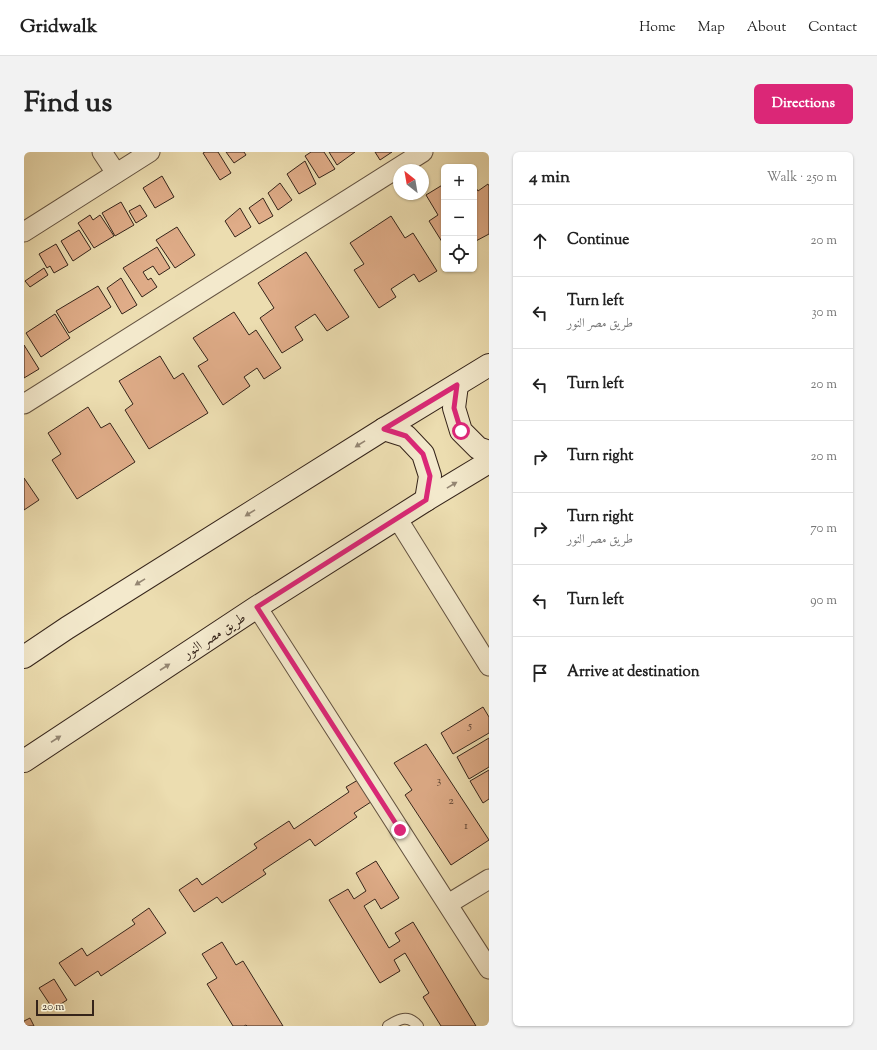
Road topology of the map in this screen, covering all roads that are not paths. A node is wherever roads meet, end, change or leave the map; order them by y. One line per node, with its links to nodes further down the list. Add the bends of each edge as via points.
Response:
1 (102, 152): 4 (street)
2 (150, 152): 4 (street)
3 (423, 152): 8 (street)
4 (116, 173): 5 (street)
5 (24, 232)
6 (489, 365): 7 (street)
7 (457, 385): 9 (street); 10 (street, via 454,408 461,431 478,448)
8 (24, 404)
9 (384, 429): 12 (street, via 406,436 423,454 430,476); 15 (street, one-way to 15)
10 (489, 452)
11 (489, 462): 12 (street, طريق مصر النور, one-way to 11)
12 (426, 500): 13 (street, طريق مصر النور)
13 (397, 518): 14 (street, طريق مصر النور); 16 (street)
14 (257, 607): 17 (street, طريق مصر النور, one-way to 14); 19 (street)
15 (24, 657)
16 (489, 666)
17 (24, 761)
18 (489, 879): 19 (street)
19 (448, 904): 20 (street)
20 (489, 969)
21 (388, 1026): 22 (lane, via 404,1018 411,1019)
22 (418, 1026)

